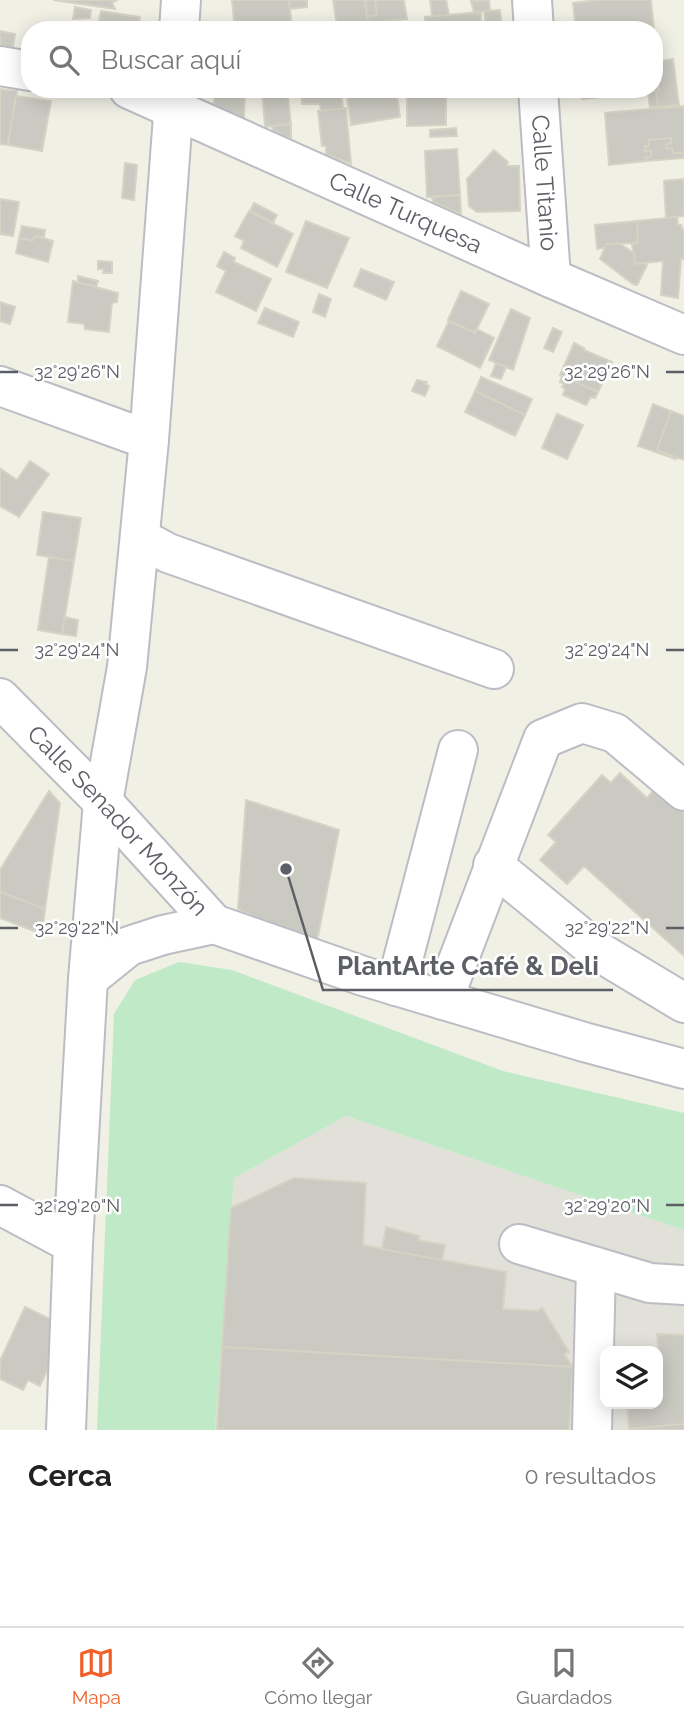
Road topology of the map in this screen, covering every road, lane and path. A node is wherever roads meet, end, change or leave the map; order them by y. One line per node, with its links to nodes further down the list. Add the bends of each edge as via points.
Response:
1 (181, 0): 3 (street)
2 (532, 0): 4 (street)
3 (180, 21)
4 (533, 21)
5 (0, 66): 6 (street)
6 (21, 70)
7 (539, 98): 9 (street, Calle Titanio)
8 (175, 99): 9 (street, Calle Turquesa); 12 (street)
9 (551, 278): 10 (street, Calle Turquesa)
10 (684, 335)
11 (0, 386): 12 (street)
12 (149, 440): 13 (street)
13 (140, 537): 14 (street, via 168,552); 18 (street, via 127,667)
14 (495, 669)
15 (0, 698): 18 (street, Calle Senador Monzón)
16 (458, 750): 22 (street)
17 (684, 791): 19 (street, via 615,733 582,723 543,739)
18 (103, 802): 20 (street, Calle Senador Monzón); 21 (street)
19 (493, 865): 23 (street); 24 (street, via 596,950)
20 (214, 924): 21 (street, via 129,946); 22 (street, Calle Senador Monzón)
21 (88, 979): 27 (street)
22 (396, 986): 23 (street, Calle Senador Monzón)
23 (443, 1000): 25 (street, Calle Senador Monzón)
24 (684, 1003)
25 (684, 1069)
26 (0, 1205): 27 (street)
27 (73, 1244): 31 (street)
28 (519, 1244): 29 (street)
29 (596, 1267): 30 (street, via 650,1283); 32 (street)
30 (684, 1285)
31 (66, 1430)
32 (592, 1430)

